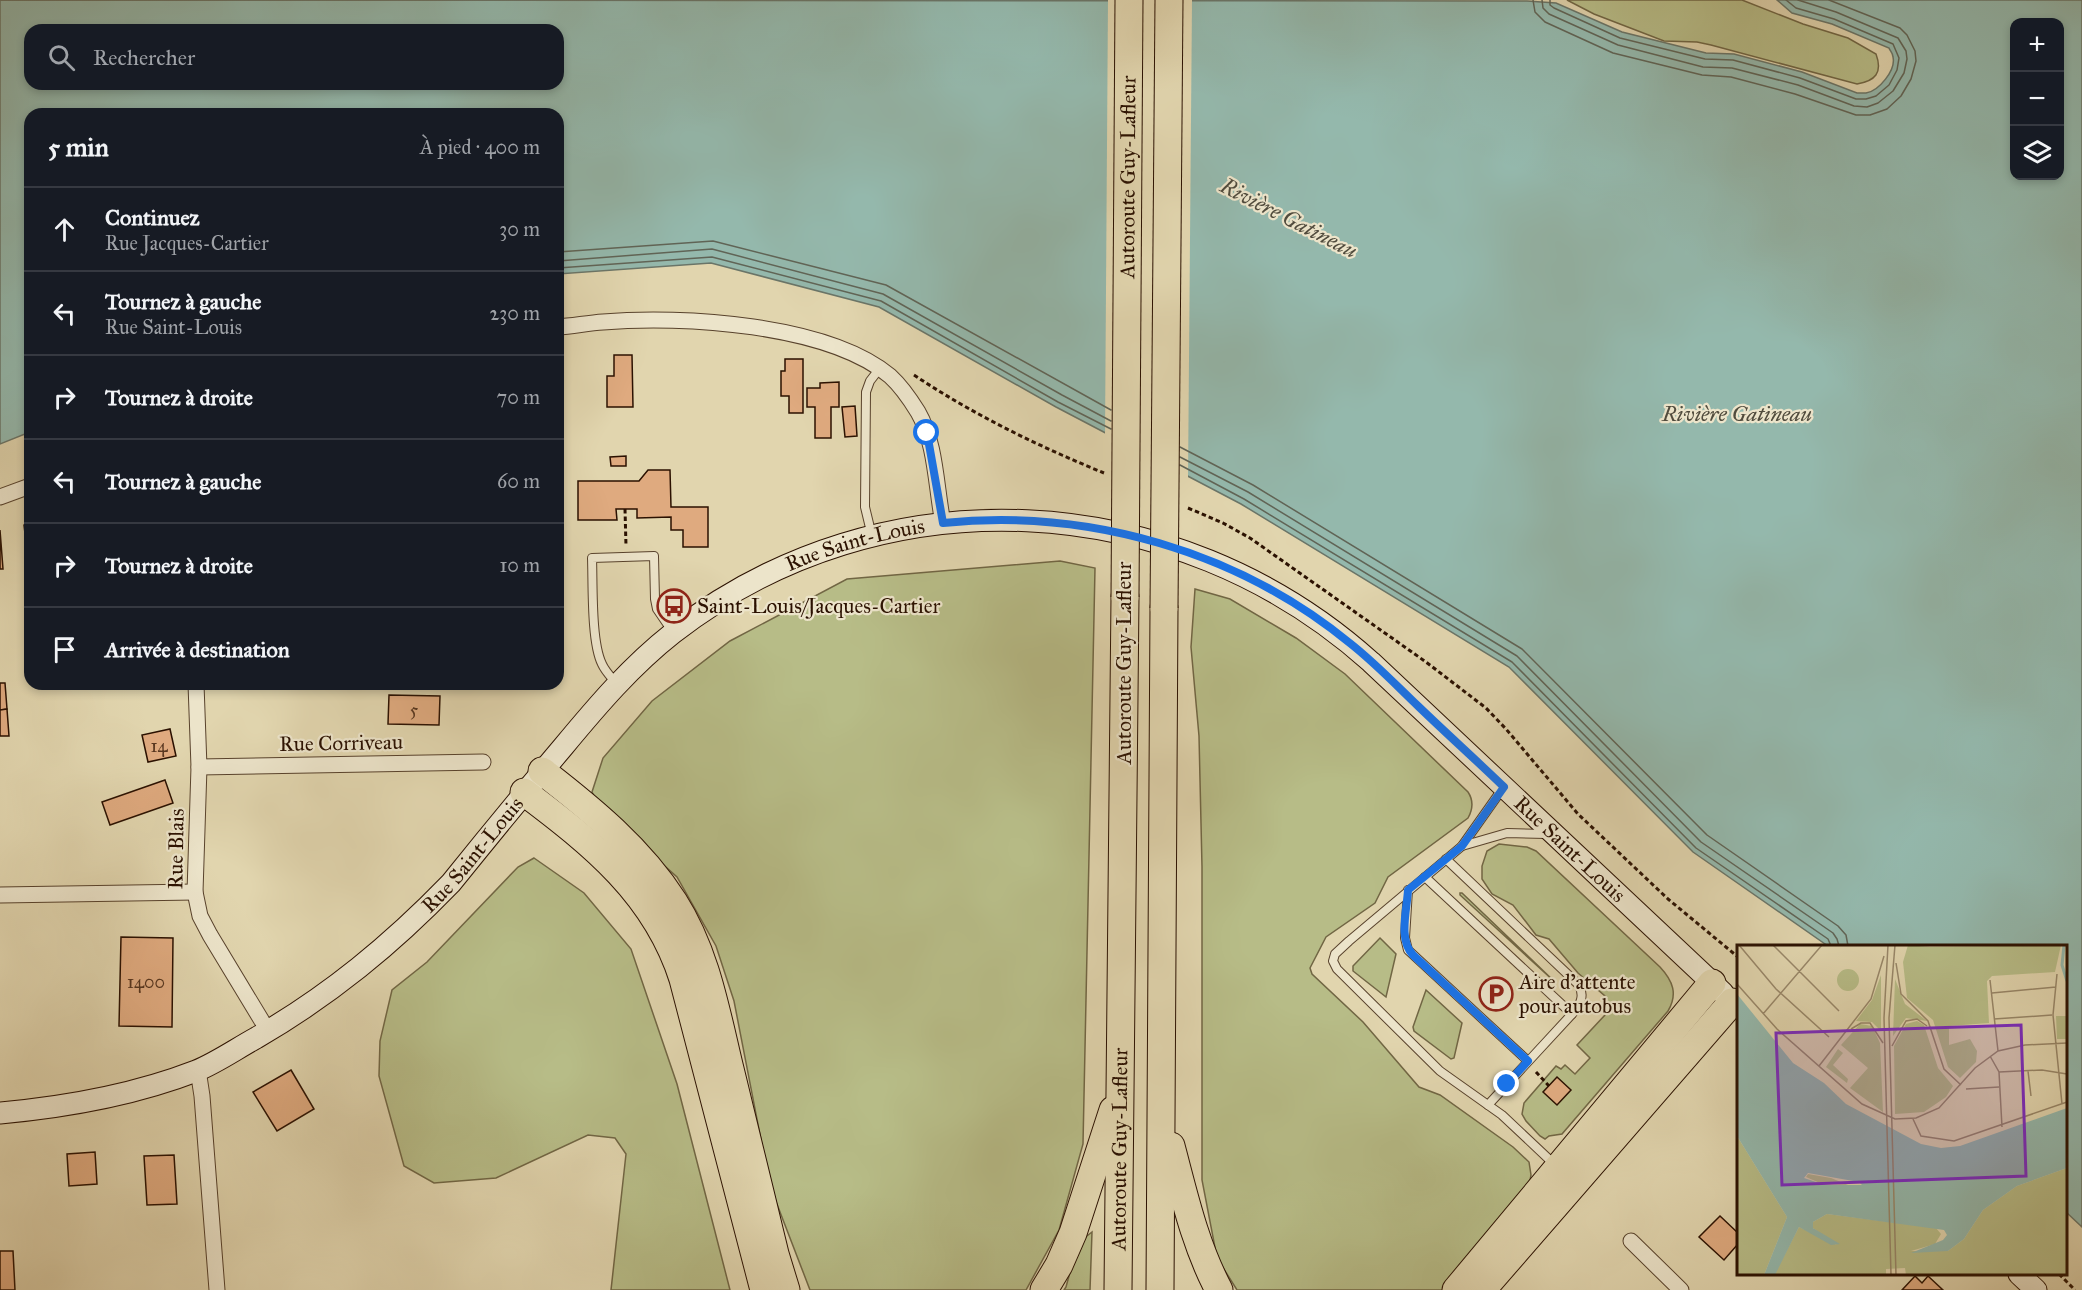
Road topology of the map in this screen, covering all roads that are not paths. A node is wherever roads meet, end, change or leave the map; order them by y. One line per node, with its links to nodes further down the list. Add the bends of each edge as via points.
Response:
1 (1129, 0): 30 (highway, Autoroute Guy-Lafleur, bridge)
2 (1169, 0): 32 (highway, Autoroute Guy-Lafleur, bridge)
3 (564, 326): 4 (street, via 672,320 753,327 810,337)
4 (880, 368): 7 (street, via 906,394 923,423); 8 (lane, via 866,392 865,507)
5 (24, 488): 6 (street)
6 (0, 497)
7 (943, 523): 8 (main road, Rue Saint-Louis); 15 (main road, Rue Saint-Louis, via 1024,520 1098,528 1177,549 1234,572 1306,611 1351,644)
8 (872, 536): 9 (main road, Rue Saint-Louis, via 774,571 717,602)
9 (673, 633): 10 (main road, Rue Saint-Louis); 10 (lane, via 657,609 654,556 592,558 598,652 603,667)
10 (617, 684): 14 (main road, Rue Saint-Louis)
11 (196, 690): 13 (street, Rue Blais)
12 (483, 762): 13 (street, Rue Corriveau)
13 (199, 767): 22 (street, Rue Blais)
14 (542, 771): 16 (main road, Rue Saint-Louis); 39 (highway, via 638,855 674,902 693,938 712,993)
15 (1504, 787): 17 (main road, Rue Saint-Louis); 18 (lane)
16 (524, 792): 27 (main road, Rue Saint-Louis, via 451,883 409,926 328,993); 38 (highway, via 623,876 668,940 683,979)
17 (1554, 834): 18 (lane, via 1507,833); 24 (main road, Rue Saint-Louis)
18 (1462, 846): 19 (lane)
19 (1446, 859): 20 (lane); 26 (lane, via 1579,985 1581,1000)
20 (1425, 877): 21 (lane); 26 (lane)
21 (1408, 890): 28 (lane, via 1408,950); 31 (lane, via 1335,954 1334,965 1440,1071)
22 (195, 892): 23 (street); 27 (street, Rue Blais, via 200,916)
23 (0, 895)
24 (1712, 983): 25 (main road, Rue Saint-Louis); 34 (highway)
25 (1735, 1005): 45 (highway)
26 (1572, 1014): 28 (lane)
27 (268, 1031): 29 (main road, Rue Saint-Louis)
28 (1528, 1061): 31 (lane)
29 (198, 1070): 33 (main road, Rue Saint-Louis, via 92,1100); 37 (street)
30 (1121, 1086): 40 (highway, via 1073,1233); 41 (highway, Autoroute Guy-Lafleur)
31 (1488, 1105): 34 (lane)
32 (1162, 1112): 42 (highway, Autoroute Guy-Lafleur); 43 (highway, via 1194,1233)
33 (0, 1113)
34 (1558, 1168): 44 (highway)
35 (1630, 1241): 46 (street)
36 (2020, 1275): 47 (main road)
37 (218, 1290)
38 (764, 1290)
39 (786, 1290)
40 (1044, 1290)
41 (1118, 1290)
42 (1160, 1290)
43 (1219, 1290)
44 (1456, 1290)
45 (1482, 1290)
46 (1681, 1290)
47 (2036, 1290)

